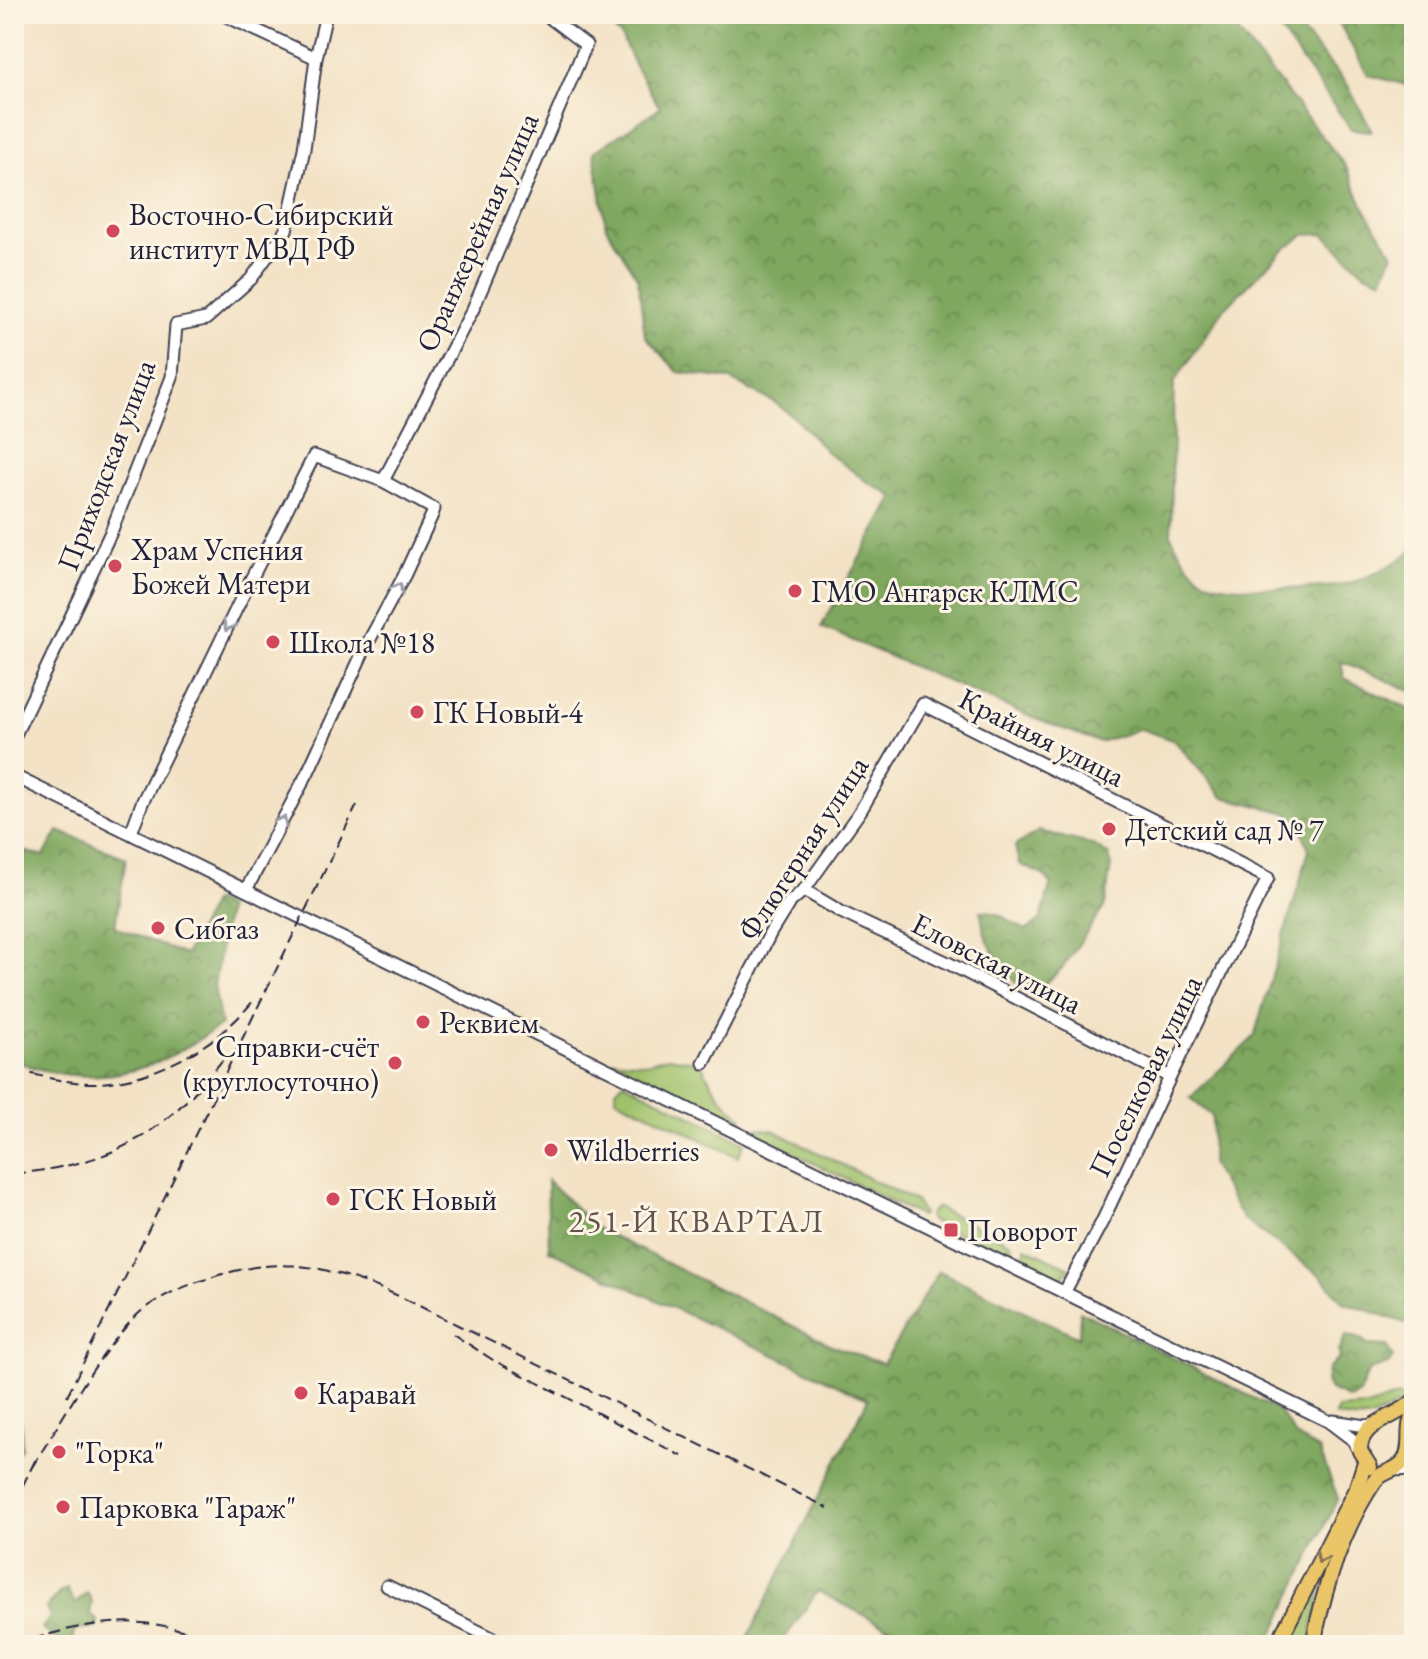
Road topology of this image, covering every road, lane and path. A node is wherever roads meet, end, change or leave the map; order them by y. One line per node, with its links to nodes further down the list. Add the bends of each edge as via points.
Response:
1 (222, 14): 4 (street)
2 (326, 14): 5 (street, Приходская улица)
3 (545, 14): 6 (street, Оранжерейная улица, via 586,45 473,309)
4 (242, 18): 5 (street)
5 (316, 58): 8 (street, Приходская улица, via 286,230 251,279 206,319 176,325 172,377 122,504)
6 (383, 481): 10 (street, one-way to 10, via 314,456); 12 (street, one-way to 6, via 434,509)
7 (923, 704): 11 (street, Крайняя улица); 13 (street, Флюгерная улица, via 861,810)
8 (14, 737)
9 (14, 776): 10 (street)
10 (131, 833): 12 (street)
11 (1268, 878): 15 (street, Поселковая улица)
12 (246, 890): 16 (street)
13 (804, 890): 14 (street, Флюгерная улица, via 771,932); 15 (street, Еловская улица)
14 (704, 1063)
15 (1170, 1077): 16 (street, Поселковая улица)
16 (1064, 1293): 19 (street)
17 (1414, 1401): 20 (main road)
18 (1414, 1413): 21 (main road, via 1408,1429)
19 (1328, 1421): 20 (street); 22 (street, via 1353,1440)
20 (1377, 1423): 21 (main road, via 1401,1429); 22 (main road, via 1363,1434)
21 (1411, 1454): 24 (main road)
22 (1363, 1459): 24 (main road, via 1379,1471); 27 (main road, one-way to 27, via 1357,1487)
23 (1414, 1469): 24 (street)
24 (1391, 1470): 28 (main road, via 1374,1481 1337,1555 1321,1599)
25 (387, 1586): 26 (street)
26 (506, 1645)
27 (1277, 1645)
28 (1313, 1645)

